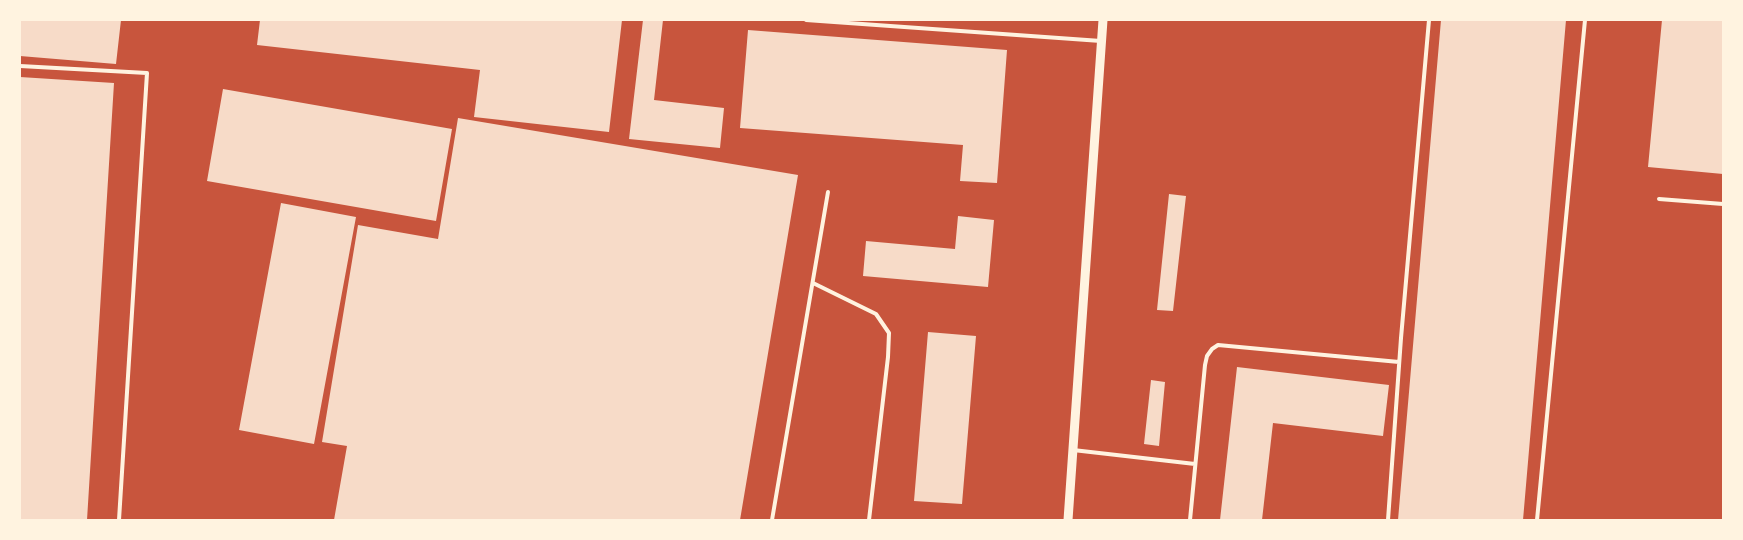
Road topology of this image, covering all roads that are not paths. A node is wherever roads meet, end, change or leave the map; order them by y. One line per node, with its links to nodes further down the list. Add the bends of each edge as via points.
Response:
1 (806, 20): 5 (lane)
2 (1103, 20): 5 (street)
3 (1429, 20): 11 (lane)
4 (1585, 20): 20 (lane)
5 (1102, 41): 12 (street)
6 (20, 66): 14 (lane, via 147,73)
7 (828, 192): 10 (lane)
8 (1659, 199): 9 (lane)
9 (1723, 204)
10 (813, 283): 15 (lane); 16 (lane, via 876,314 889,333)
11 (1399, 362): 13 (lane, via 1218,345 1207,356); 19 (lane)
12 (1073, 450): 13 (lane); 17 (street)
13 (1195, 464): 18 (lane)
14 (119, 520)
15 (772, 520)
16 (869, 520)
17 (1068, 520)
18 (1190, 520)
19 (1388, 520)
20 (1537, 520)

